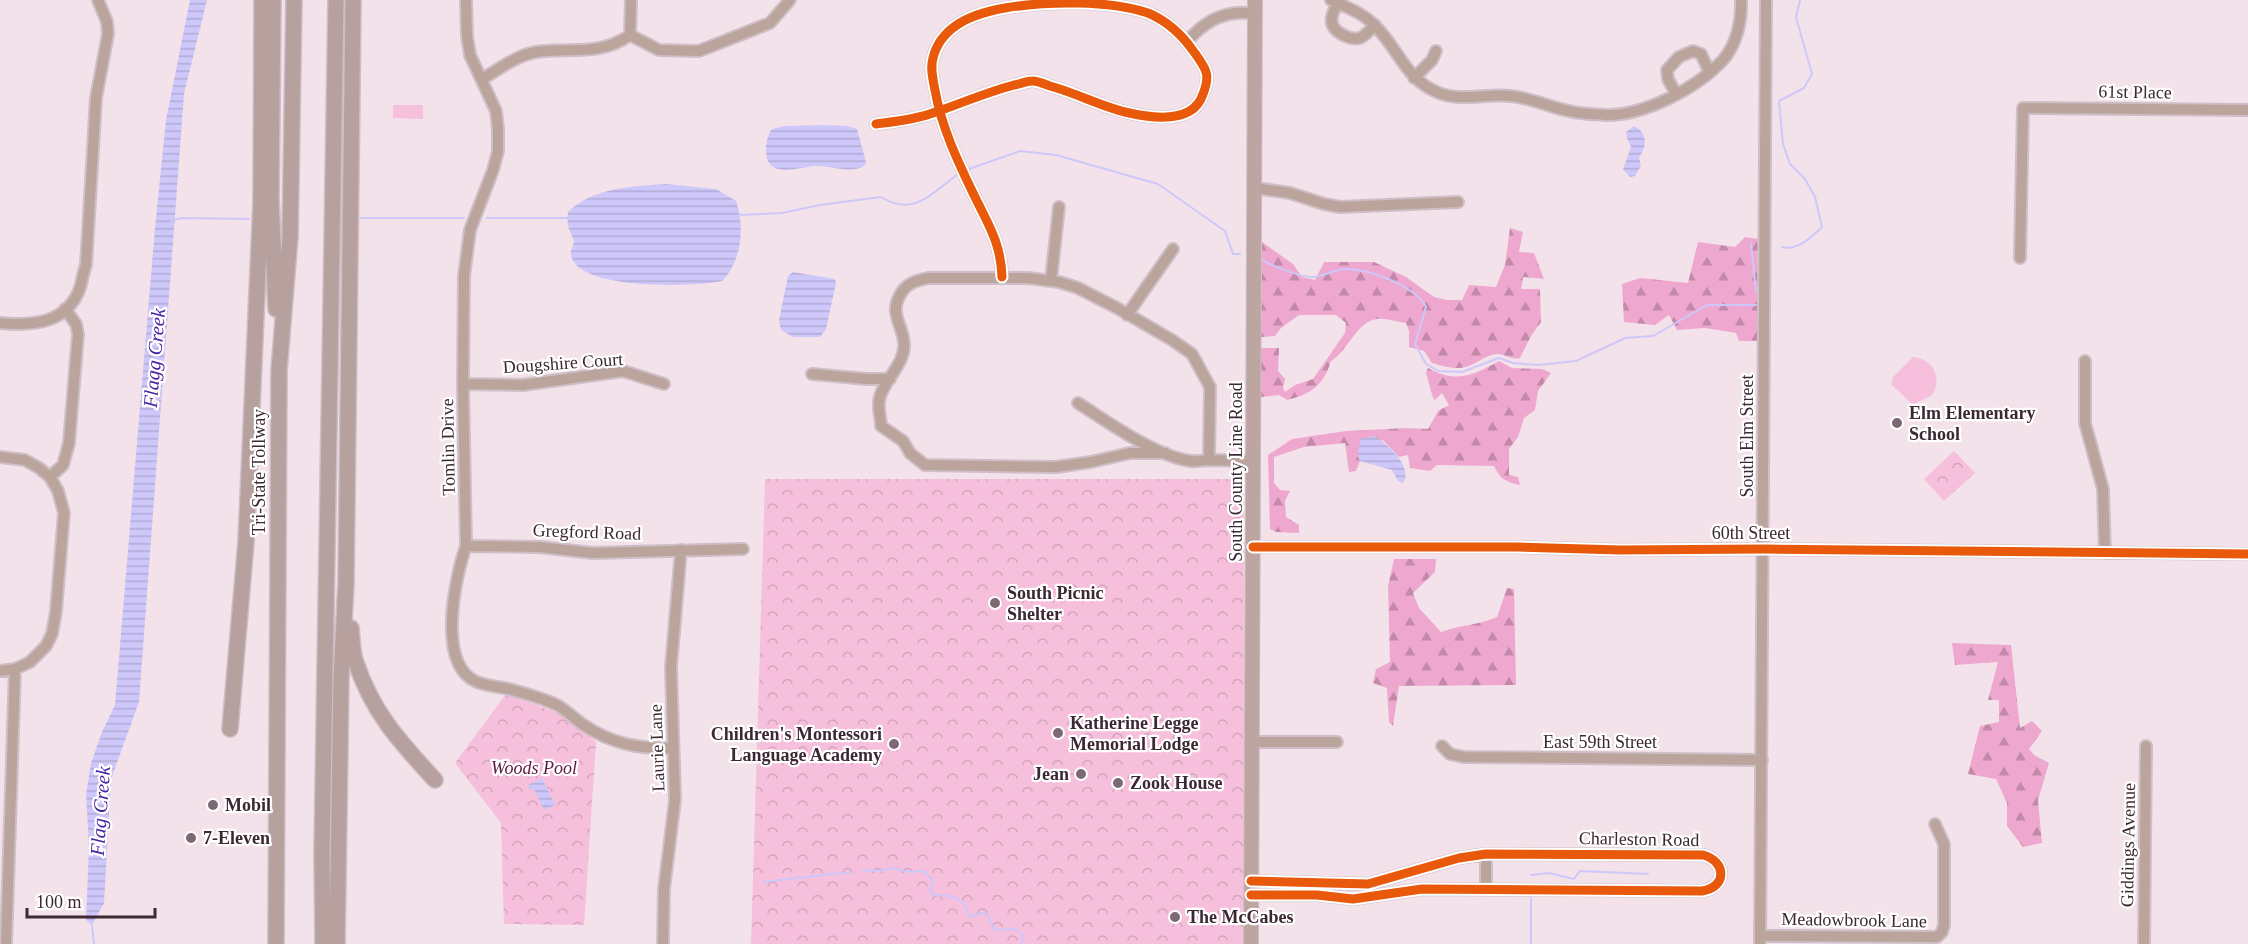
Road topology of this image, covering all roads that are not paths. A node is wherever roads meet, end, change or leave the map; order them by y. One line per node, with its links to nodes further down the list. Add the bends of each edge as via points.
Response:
1 (98, 0): 32 (street, via 108,34 96,98 86,265 80,288)
2 (262, 0): 59 (highway, via 261,202 247,518)
3 (273, 0): 36 (highway, via 272,199)
4 (294, 0): 36 (highway, Tri-State Tollway, via 290,237)
5 (336, 0): 77 (highway)
6 (353, 0): 56 (highway)
7 (466, 0): 20 (street, Tomlin Drive, via 470,55)
8 (631, 0): 15 (street)
9 (790, 0): 15 (street, via 770,23 699,51 659,50)
10 (1741, 0): 18 (street, via 1734,41)
11 (1766, 0): 52 (street, South Elm Street)
12 (1336, 1): 14 (street); 14 (street, via 1332,23 1337,32 1360,38)
13 (1255, 7): 16 (street, via 1220,16); 25 (main road, South County Line Road)
14 (1376, 25): 19 (street)
15 (626, 37): 20 (street, via 605,48 534,52)
16 (1187, 42): 23 (street, via 1169,25 1122,6 1050,3 995,10 963,21 947,32 937,46 932,71); 23 (street, via 1206,69 1208,81 1202,99 1192,110 1171,117 1120,111 1032,81 989,91)
17 (1436, 51): 19 (street)
18 (1709, 71): 21 (street); 21 (street, via 1701,54 1693,51 1679,57 1667,70)
19 (1414, 78): 21 (street, via 1450,97 1512,96 1580,113 1608,115 1647,107)
20 (482, 79): 39 (street, Tomlin Drive, via 496,111 498,151 470,230 464,276)
21 (1677, 94)
22 (2248, 110): 29 (street, 61st Place, via 2023,108)
23 (940, 111): 24 (street); 30 (street, via 994,234)
24 (876, 124)
25 (1255, 189): 26 (street, via 1290,193 1340,207); 47 (main road, South County Line Road)
26 (1458, 202)
27 (1059, 207): 31 (street)
28 (1173, 249): 33 (street)
29 (2020, 258)
30 (1002, 278): 31 (street); 38 (street, via 928,278 905,286 895,305 905,343)
31 (1051, 280): 33 (street, via 1078,288)
32 (65, 309): 34 (street, via 31,325); 48 (street, via 78,334 69,443 63,465)
33 (1127, 315): 46 (street, via 1172,340 1191,354 1200,368 1210,387)
34 (0, 323)
35 (2085, 361): 54 (street, via 2085,423 2103,489)
36 (279, 370): 76 (highway, Tri-State Tollway)
37 (812, 374): 38 (street)
38 (890, 379): 43 (street, via 879,401 881,426 903,441 925,465 1056,467)
39 (463, 384): 40 (street, Dougshire Court, via 523,385 623,371); 49 (street, Tomlin Drive)
40 (664, 384)
41 (1078, 403): 42 (street)
42 (1129, 435): 43 (street); 44 (street)
43 (1130, 453): 44 (street)
44 (1166, 453): 46 (street, via 1191,461)
45 (0, 457): 48 (street, via 25,460)
46 (1209, 460): 47 (street)
47 (1254, 461): 50 (main road, South County Line Road)
48 (50, 477): 57 (street, via 62,502 63,525 55,623 41,659)
49 (466, 546): 53 (street, Gregford Road, via 539,547 593,553); 64 (street, Tomlin Drive, via 457,572 454,604 455,656 461,669 476,682 557,705 612,741 646,749)
50 (1253, 547): 52 (street, 60th Street); 60 (main road, South County Line Road)
51 (743, 549): 53 (street, Gregford Road)
52 (1764, 549): 54 (street, 60th Street); 65 (street, South Elm Street)
53 (681, 550): 64 (street, Laurie Lane, via 671,666)
54 (2105, 553): 55 (street, 60th Street)
55 (2248, 554)
56 (346, 583): 66 (highway, via 355,658 375,708 395,737); 78 (highway)
57 (15, 669): 58 (street); 68 (street)
58 (0, 671)
59 (230, 729)
60 (1252, 741): 61 (street); 71 (main road, South County Line Road)
61 (1337, 742)
62 (1442, 746): 65 (street, East 59th Street, via 1450,754 1464,757)
63 (2146, 746): 81 (street, Giddings Avenue)
64 (673, 748): 79 (street, Laurie Lane, via 675,800 664,889)
65 (1762, 760): 74 (street, South Elm Street)
66 (435, 780)
67 (0, 790): 68 (street)
68 (12, 790): 73 (street)
69 (1935, 824): 74 (street, Meadowbrook Lane, via 1944,844 1944,925 1937,937)
70 (1486, 854): 71 (street, Charleston Road, via 1368,884); 72 (street); 72 (street, Charleston Road, via 1703,855 1717,862 1721,875 1720,882 1702,891)
71 (1251, 888): 72 (street, Charleston Road, via 1353,899 1422,889); 80 (main road, South County Line Road)
72 (1486, 889)
73 (4, 916): 75 (street)
74 (1760, 940)
75 (6, 944)
76 (276, 944)
77 (323, 944)
78 (337, 944)
79 (663, 944)
80 (1251, 944)
81 (2144, 944)

